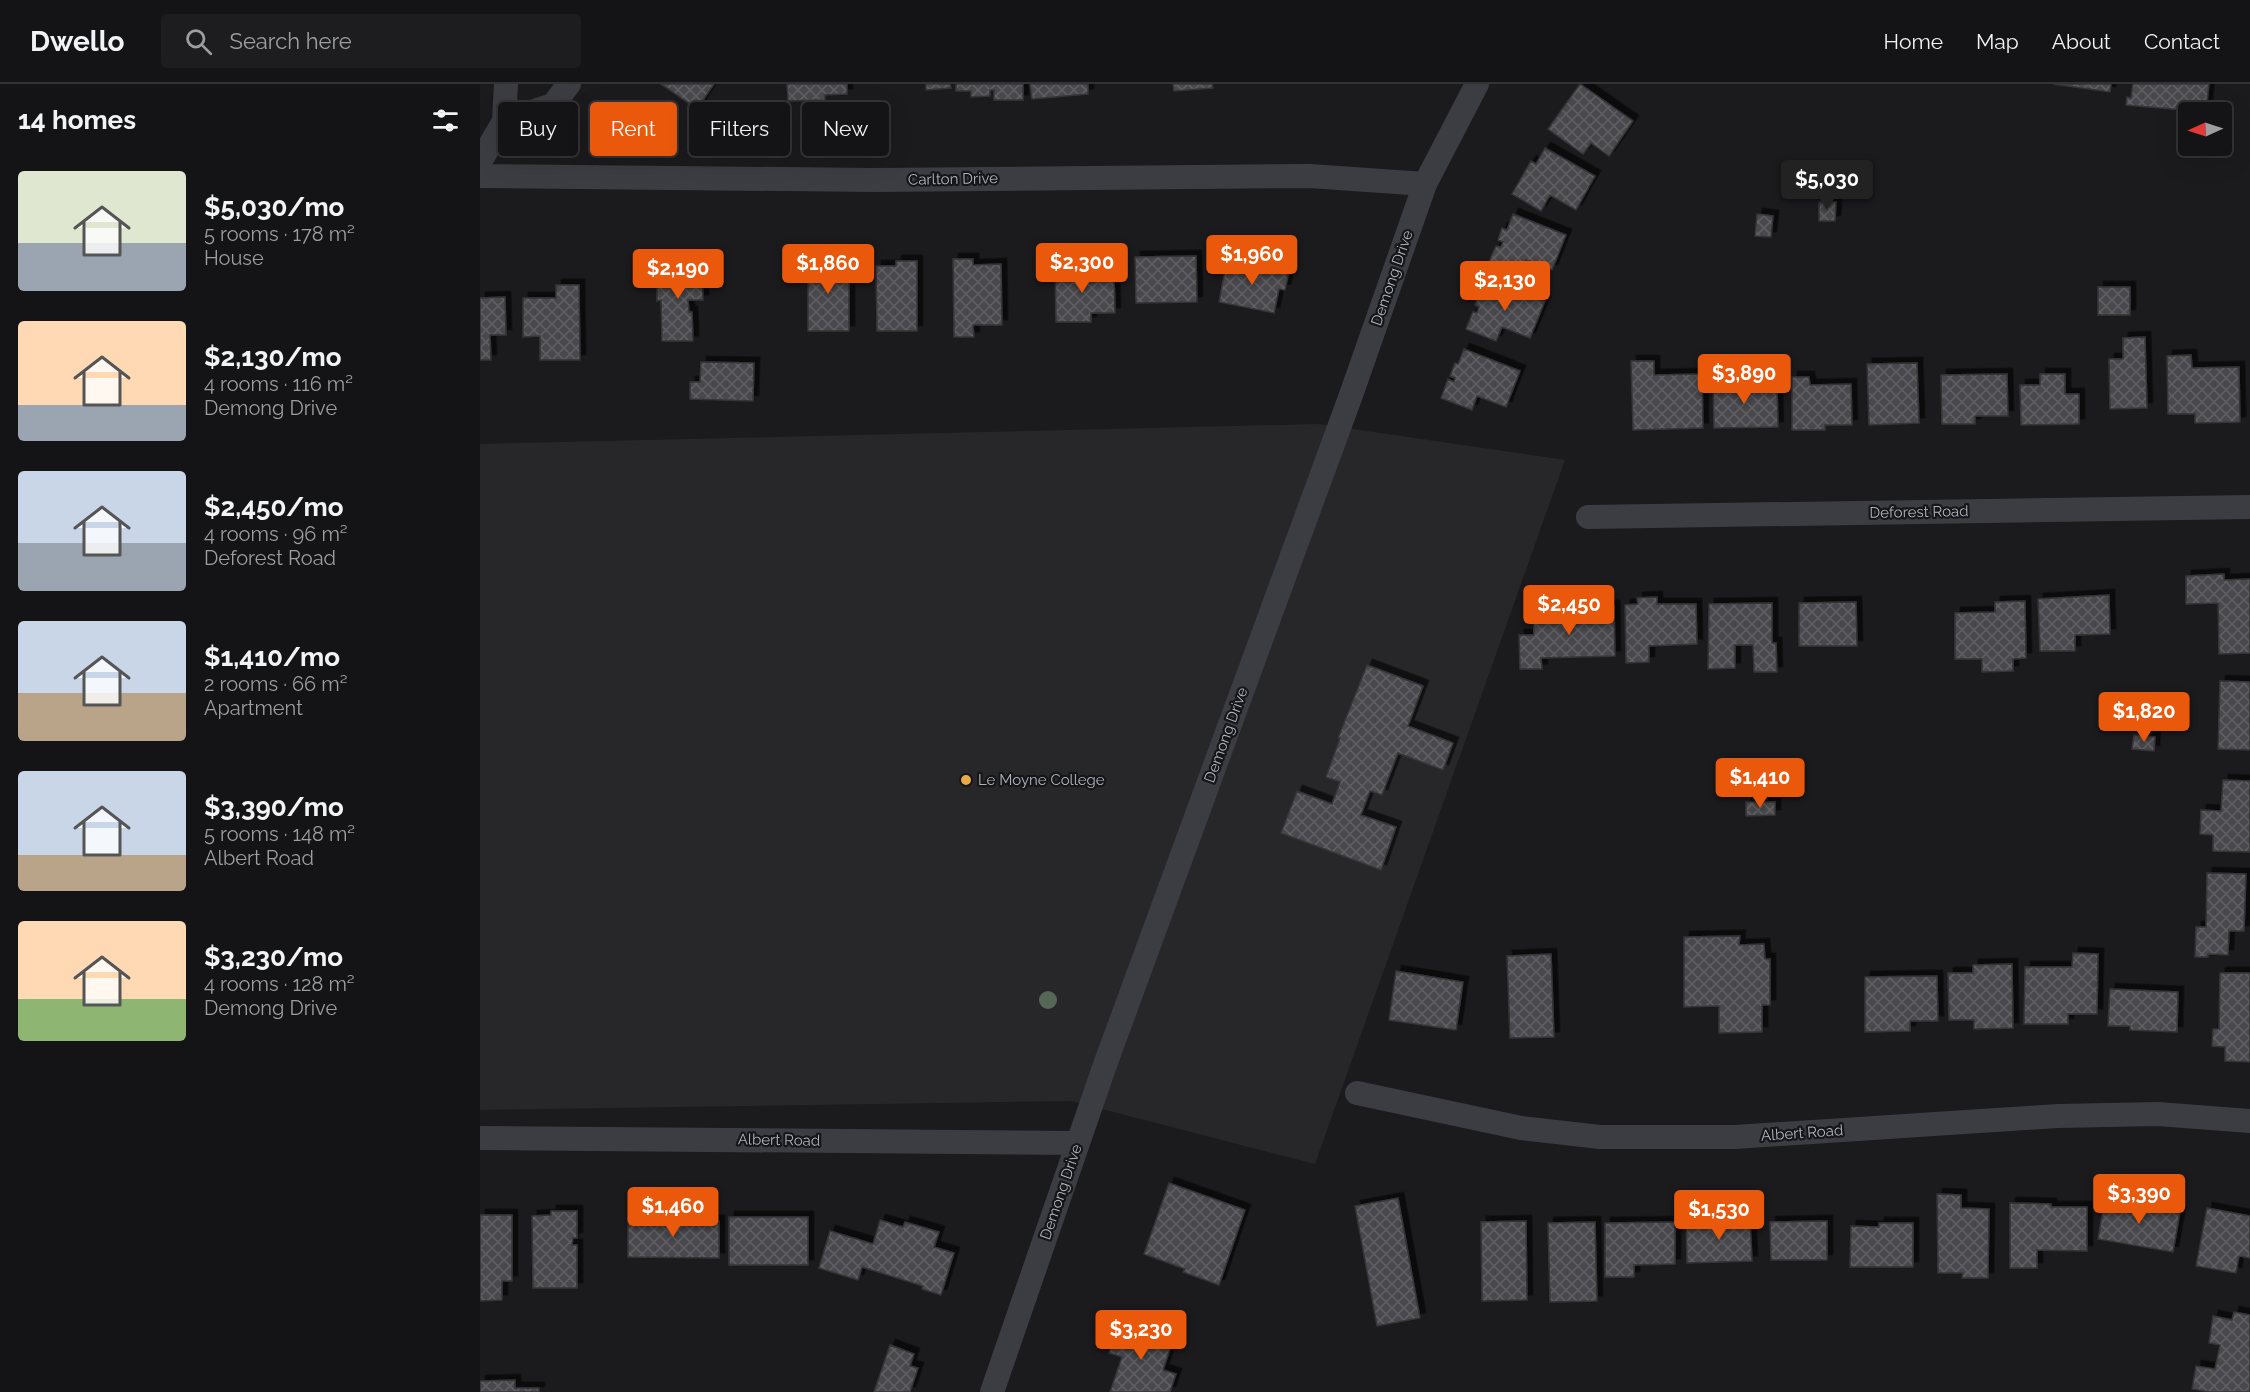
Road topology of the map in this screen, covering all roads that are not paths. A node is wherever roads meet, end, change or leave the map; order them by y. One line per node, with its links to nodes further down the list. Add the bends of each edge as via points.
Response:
1 (506, 84): 4 (street)
2 (569, 84): 5 (street)
3 (1477, 84): 9 (street, Demong Drive)
4 (505, 102)
5 (555, 102)
6 (498, 131): 7 (street)
7 (480, 162)
8 (480, 176): 9 (street, Carlton Drive, via 874,180 1310,176)
9 (1425, 184): 15 (street, Demong Drive)
10 (2250, 507): 11 (street, Deforest Road)
11 (1588, 517)
12 (1357, 1093): 13 (street, Albert Road, via 1521,1128 1600,1137 1735,1137 2058,1116 2158,1114)
13 (2250, 1121)
14 (480, 1138): 15 (street, Albert Road)
15 (1078, 1143): 16 (street, Demong Drive)
16 (992, 1392)

